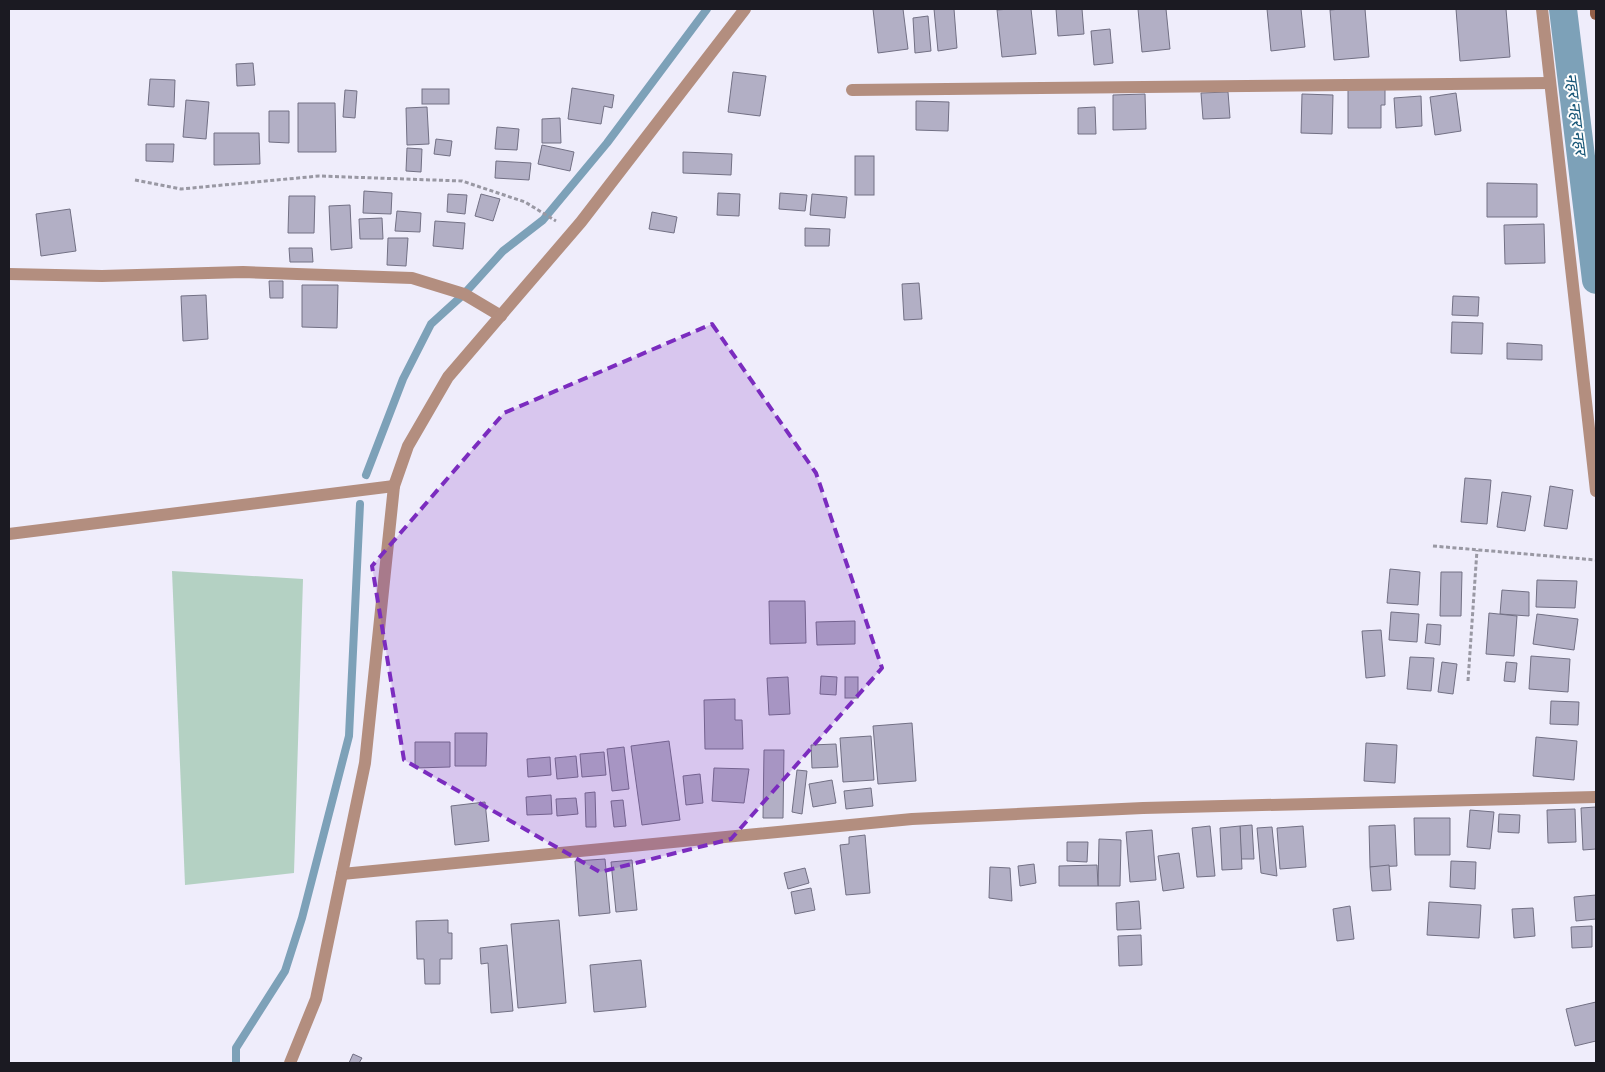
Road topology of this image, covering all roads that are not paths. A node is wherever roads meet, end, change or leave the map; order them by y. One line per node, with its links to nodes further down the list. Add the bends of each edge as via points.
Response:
1 (745, 9): 8 (street, via 574,231)
2 (1542, 9): 5 (street)
3 (1596, 9): 4 (main road)
4 (1596, 14)
5 (1550, 83): 6 (street); 10 (street)
6 (852, 90)
7 (9, 274): 8 (street, via 102,276 243,272 412,278 464,294)
8 (501, 316): 9 (street, via 448,377 408,446)
9 (394, 486): 11 (street); 13 (street, via 365,763)
10 (1596, 491)
11 (9, 534)
12 (1596, 797): 13 (street, via 1142,808 912,818)
13 (342, 874): 14 (street, via 316,999)
14 (290, 1063)

